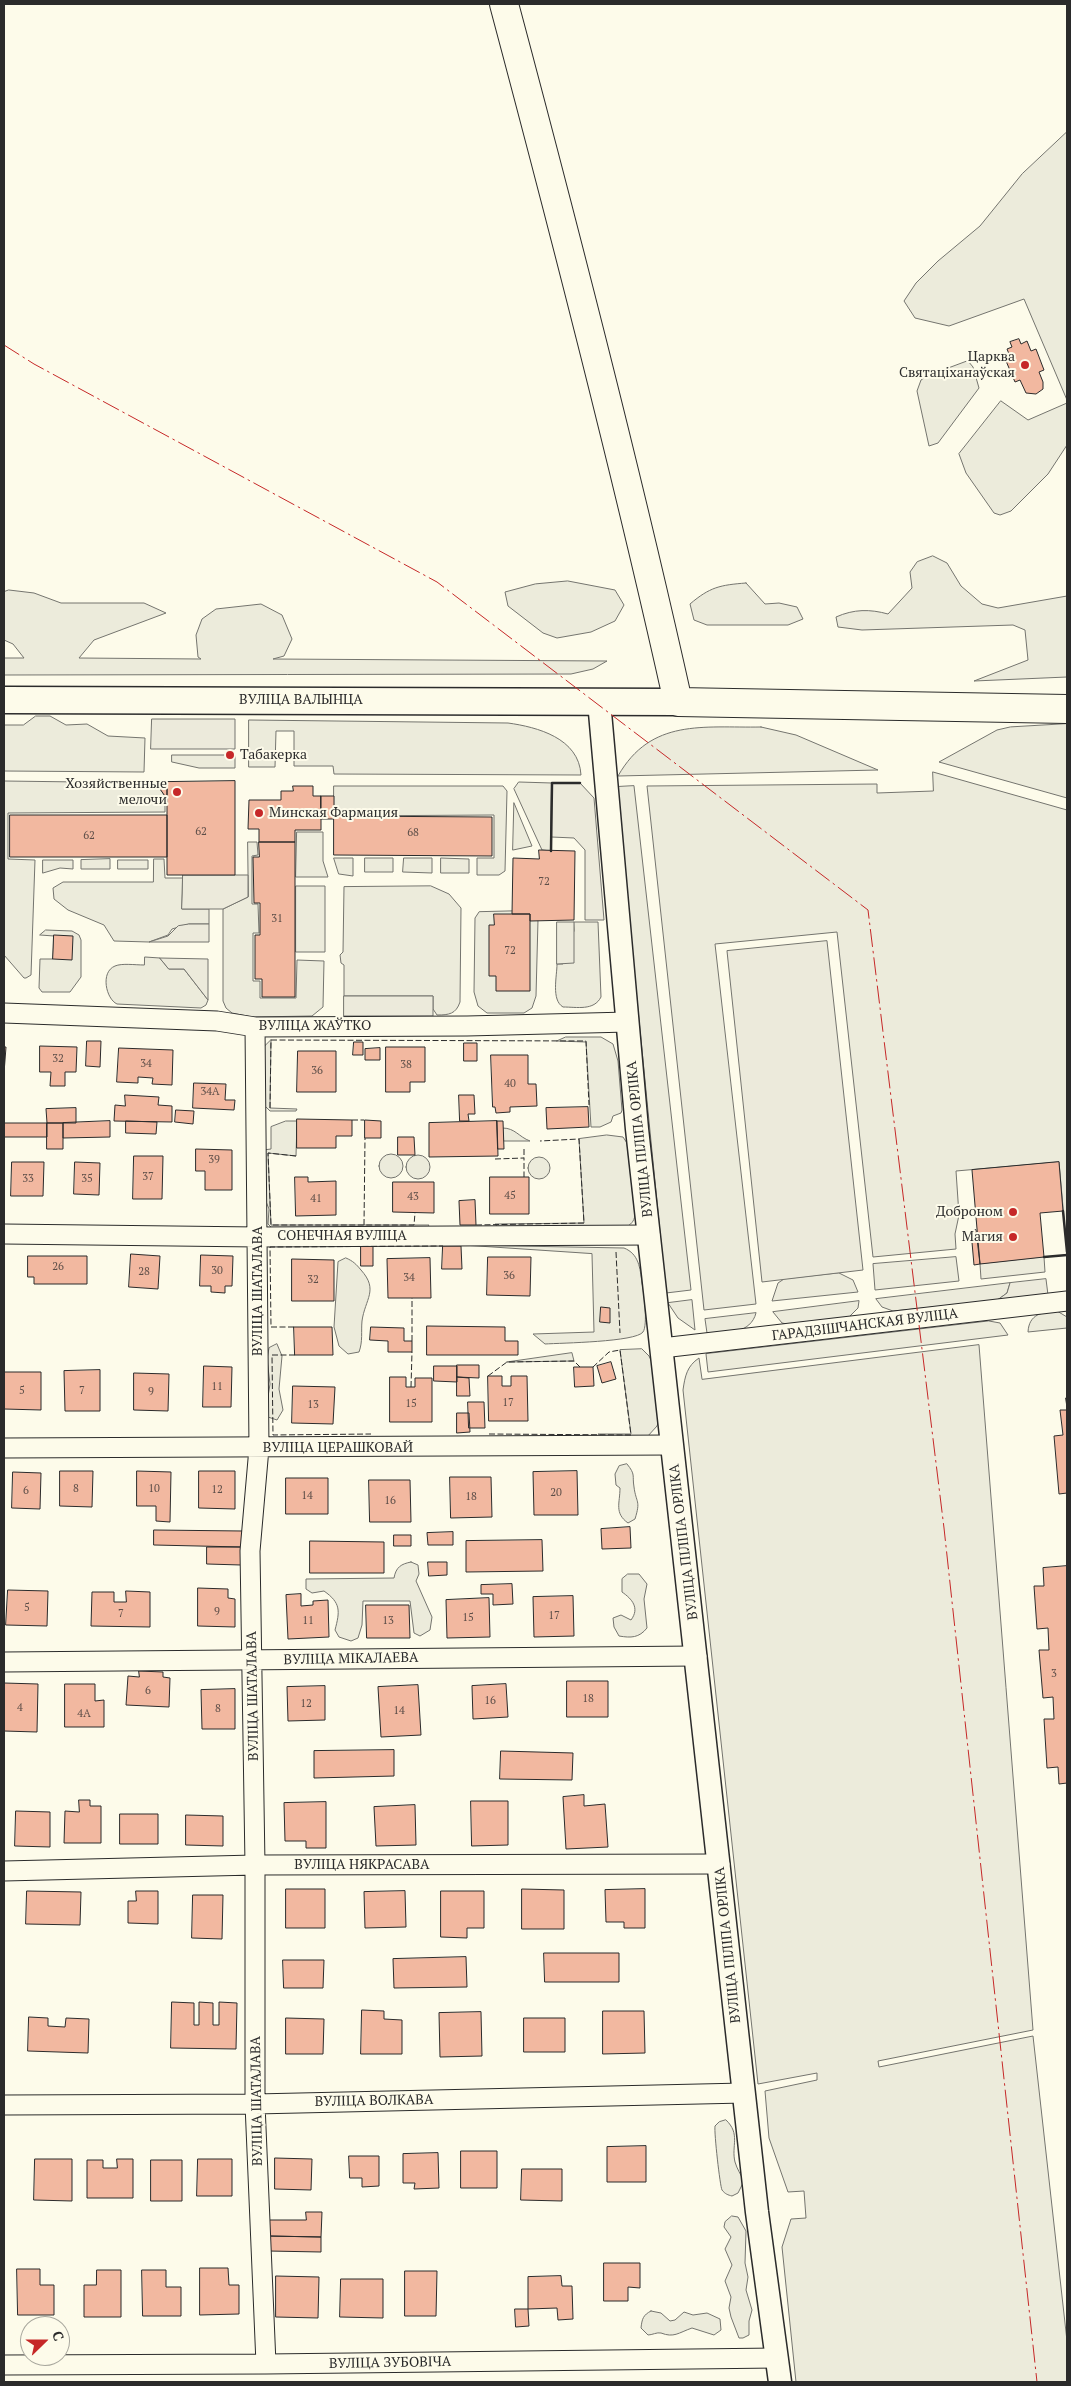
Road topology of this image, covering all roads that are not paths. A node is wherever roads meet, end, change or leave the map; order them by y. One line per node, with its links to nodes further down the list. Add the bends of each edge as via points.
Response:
1 (504, 4): 4 (main road, via 625,473)
2 (4, 700): 3 (main road, ВУЛІЦА ВАЛЫНЦА)
3 (599, 700): 4 (main road, ВУЛІЦА ВАЛЫНЦА); 7 (street, ВУЛІЦА ПІЛІПА ОРЛІКА)
4 (678, 702): 5 (main road)
5 (1067, 710)
6 (4, 1014): 8 (street, ВУЛІЦА ЖАЎТКО, via 217,1020)
7 (628, 1022): 8 (street, ВУЛІЦА ЖАЎТКО); 10 (street, ВУЛІЦА ПІЛІПА ОРЛІКА)
8 (255, 1027): 11 (street, ВУЛІЦА ШАТАЛАВА)
9 (4, 1234): 11 (street, СОНЕЧНАЯ ВУЛІЦА)
10 (650, 1235): 11 (street, СОНЕЧНАЯ ВУЛІЦА); 13 (street, ВУЛІЦА ПІЛІПА ОРЛІКА)
11 (258, 1237): 16 (street, ВУЛІЦА ШАТАЛАВА)
12 (1067, 1301): 13 (street, ГАРАДЗІШЧАНСКАЯ ВУЛІЦА)
13 (662, 1348): 14 (street, ВУЛІЦА ПІЛІПА ОРЛІКА)
14 (673, 1445): 16 (street, ВУЛІЦА ЦЕРАШКОВАЙ); 17 (street, ВУЛІЦА ПІЛІПА ОРЛІКА)
15 (4, 1448): 16 (street, ВУЛІЦА ЦЕРАШКОВАЙ)
16 (260, 1448): 18 (street, ВУЛІЦА ШАТАЛАВА, via 250,1551)
17 (697, 1656): 18 (street, ВУЛІЦА МІКАЛАЕВА); 20 (street, ВУЛІЦА ПІЛІПА ОРЛІКА)
18 (253, 1660): 19 (street, ВУЛІЦА МІКАЛАЕВА); 21 (street, ВУЛІЦА ШАТАЛАВА)
19 (4, 1662)
20 (720, 1864): 21 (street, ВУЛІЦА НЯКРАСАВА); 23 (street, ВУЛІЦА ПІЛІПА ОРЛІКА)
21 (255, 1865): 22 (street, ВУЛІЦА НЯКРАСАВА); 24 (street, ВУЛІЦА ШАТАЛАВА)
22 (4, 1871)
23 (744, 2093): 24 (street, ВУЛІЦА ВОЛКАВА); 26 (street, ВУЛІЦА ПІЛІПА ОРЛІКА)
24 (255, 2104): 25 (street, ВУЛІЦА ВОЛКАВА); 27 (street, ВУЛІЦА ШАТАЛАВА)
25 (4, 2105)
26 (777, 2358): 27 (street, ВУЛІЦА ЗУБОВІЧА); 29 (street, ВУЛІЦА ПІЛІПА ОРЛІКА)
27 (266, 2364): 28 (street, ВУЛІЦА ЗУБОВІЧА)
28 (4, 2365)
29 (780, 2382)

